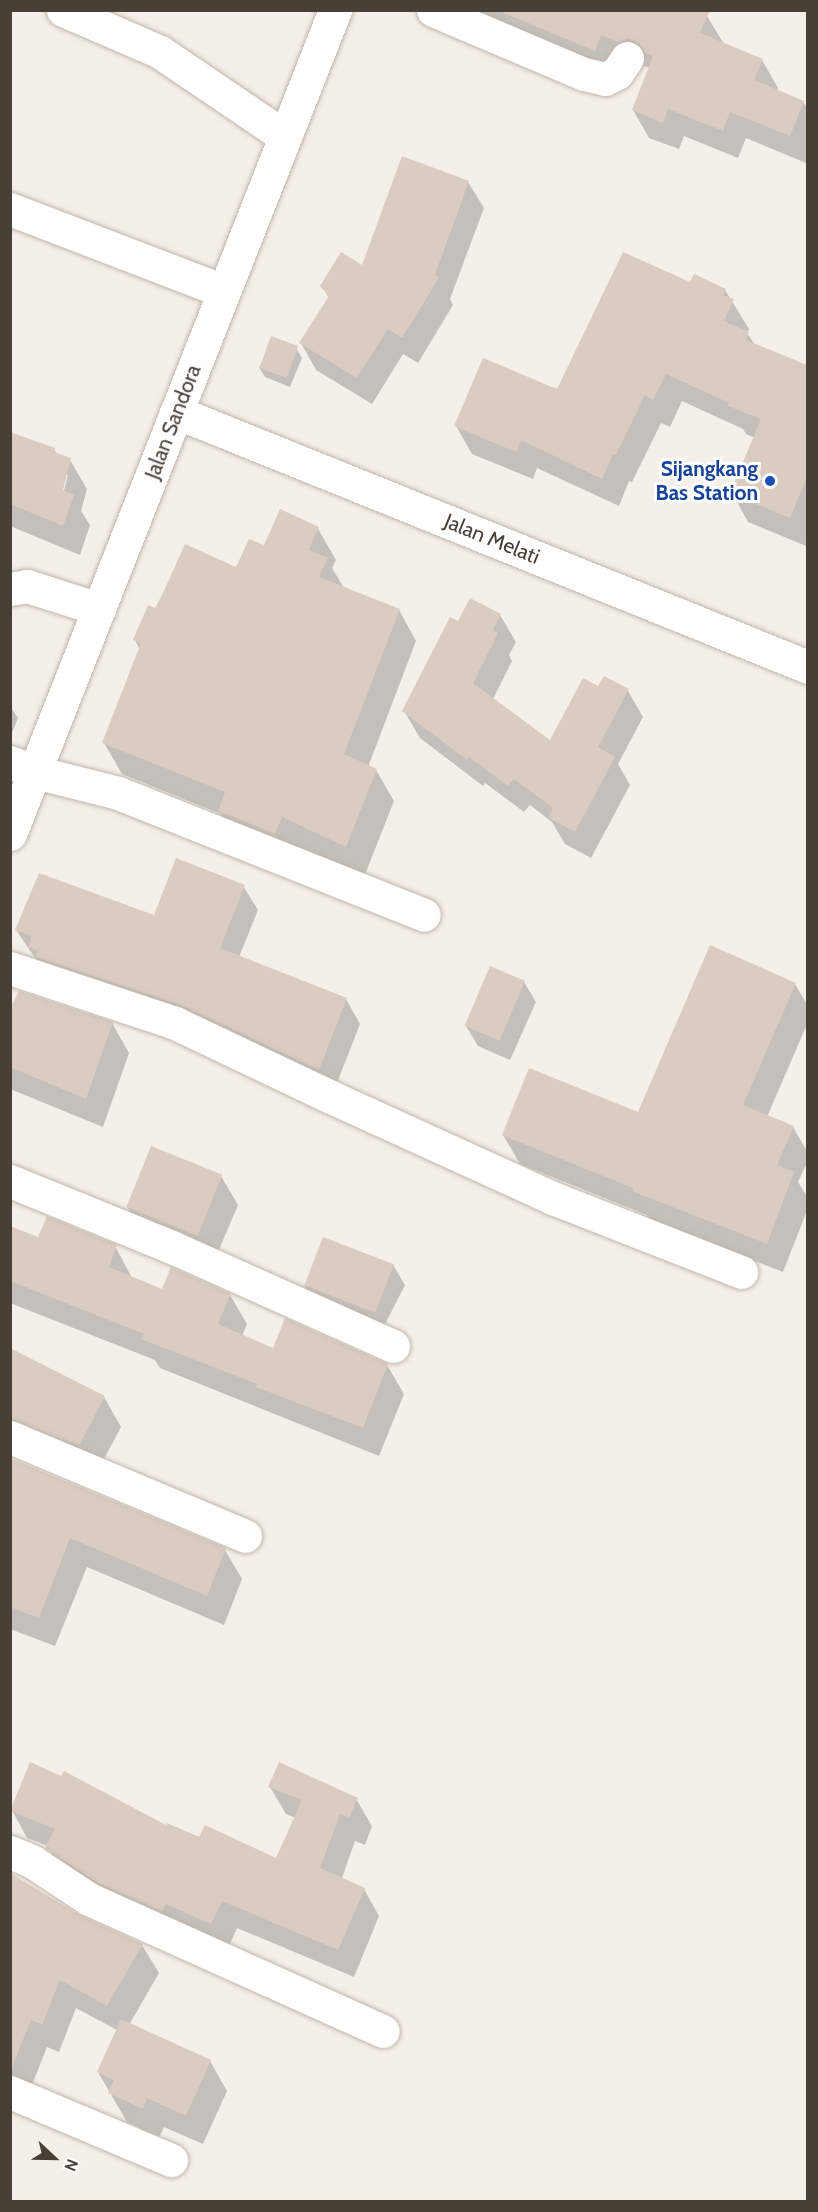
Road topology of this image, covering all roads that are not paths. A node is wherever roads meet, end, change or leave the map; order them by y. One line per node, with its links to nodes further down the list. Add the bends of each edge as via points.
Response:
1 (63, 10): 5 (street, via 160,52)
2 (334, 10): 5 (street, Jalan Sandora)
3 (434, 10): 4 (street, via 584,74 605,79 617,73)
4 (627, 58)
5 (284, 136): 7 (street, Jalan Sandora)
6 (10, 209): 7 (street)
7 (224, 291): 8 (street, Jalan Sandora)
8 (176, 412): 10 (street, Jalan Sandora); 11 (street, Jalan Melati)
9 (10, 589): 10 (street, via 27,586)
10 (99, 609): 12 (street, Jalan Sandora)
11 (807, 667)
12 (23, 767): 13 (street, Jalan Sandora); 14 (street, via 118,793)
13 (10, 834)
14 (424, 915)
15 (10, 968): 17 (street, via 175,1023 555,1199)
16 (10, 1181): 18 (street, via 174,1248)
17 (741, 1272)
18 (393, 1346)
19 (10, 1437): 20 (street)
20 (245, 1536)
21 (10, 1852): 22 (street, via 33,1862 88,1899)
22 (383, 2031)
23 (10, 2092): 24 (street)
24 (171, 2160)

